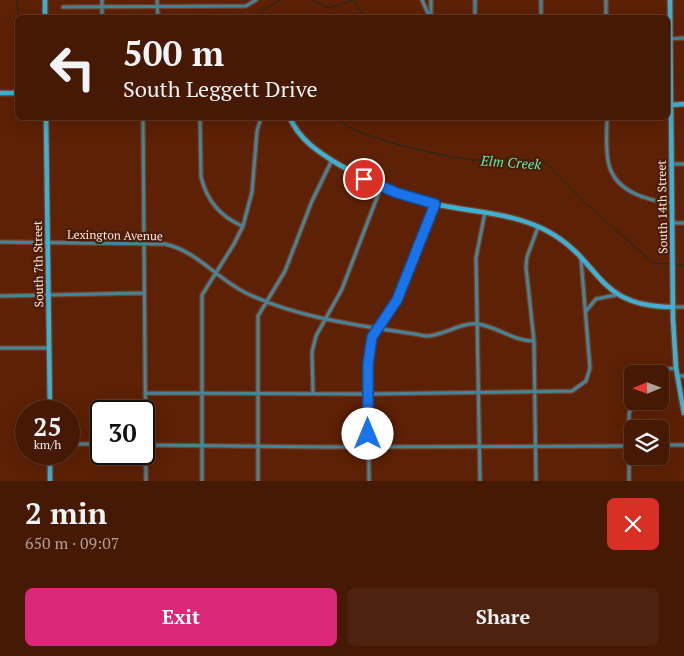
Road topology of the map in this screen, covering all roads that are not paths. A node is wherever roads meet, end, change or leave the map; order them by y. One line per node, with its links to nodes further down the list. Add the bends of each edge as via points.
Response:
1 (45, 0): 14 (main road)
2 (102, 0): 13 (street)
3 (157, 0): 11 (street)
4 (256, 0): 11 (street, via 246,6)
5 (422, 0): 17 (street)
6 (431, 0): 18 (street)
7 (474, 0): 19 (street)
8 (541, 0): 20 (street)
9 (606, 0): 21 (street)
10 (670, 0): 22 (main road, South 14th Street)
11 (157, 6): 13 (street); 16 (street)
12 (63, 7): 13 (street)
13 (102, 7): 15 (street)
14 (46, 15)
15 (102, 15)
16 (158, 15)
17 (429, 15)
18 (430, 15)
19 (475, 15)
20 (541, 15)
21 (606, 15)
22 (670, 15)
23 (684, 38): 24 (street)
24 (670, 39)
25 (0, 93): 26 (main road)
26 (15, 93)
27 (684, 104): 28 (main road)
28 (670, 105)
29 (46, 120): 49 (main road, South 7th Street)
30 (143, 120): 48 (street)
31 (200, 120): 45 (street, via 203,186 219,211)
32 (260, 120): 45 (street, via 252,192)
33 (291, 120): 36 (main road, via 303,138)
34 (607, 120): 40 (street, via 609,167 617,180 642,198)
35 (670, 120): 37 (main road, South 14th Street)
36 (332, 160): 39 (main road); 56 (street, via 312,201 285,272)
37 (672, 164): 38 (street); 40 (main road, South 14th Street)
38 (684, 164)
39 (381, 187): 41 (main road); 60 (street, via 342,289)
40 (672, 203): 43 (main road, South 14th Street)
41 (435, 204): 42 (main road); 62 (street, via 397,300)
42 (486, 212): 46 (main road); 61 (street, via 476,258)
43 (672, 223): 44 (street); 58 (main road, South 14th Street)
44 (684, 224)
45 (243, 226): 51 (street)
46 (538, 226): 50 (main road, via 562,240); 63 (street, via 526,267)
47 (0, 242): 49 (street, Lexington Avenue)
48 (144, 242): 49 (street, Lexington Avenue); 51 (street, Lexington Avenue, via 180,248); 52 (street)
49 (48, 244): 55 (main road, South 7th Street)
50 (581, 259): 53 (main road); 59 (street)
51 (216, 274): 56 (street, Lexington Avenue); 71 (street, via 201,301)
52 (144, 294): 55 (street); 70 (street)
53 (616, 295): 58 (main road, via 645,305); 59 (street, via 596,299)
54 (0, 296): 55 (street)
55 (48, 296): 65 (main road, South 7th Street)
56 (266, 301): 60 (street, Lexington Avenue); 72 (street, via 256,322)
57 (684, 306): 58 (street)
58 (673, 307): 66 (main road, South 14th Street)
59 (585, 311): 74 (street, via 588,376 582,385 567,392)
60 (325, 318): 62 (street, Lexington Avenue); 75 (street, via 312,352)
61 (479, 324): 62 (street, Lexington Avenue, via 431,336); 63 (street, via 508,336); 73 (street)
62 (376, 328): 76 (street, via 368,349)
63 (534, 340): 74 (street)
64 (0, 348): 65 (street)
65 (49, 348): 77 (main road, South 7th Street)
66 (676, 368): 67 (street); 68 (main road, South 14th Street)
67 (669, 369)
68 (678, 376): 69 (street); 79 (main road, South 14th Street)
69 (684, 376)
70 (145, 393): 71 (street); 78 (street)
71 (202, 393): 72 (street); 82 (street)
72 (257, 393): 75 (street); 83 (street)
73 (479, 393): 74 (street); 76 (street); 84 (street)
74 (535, 393): 85 (street)
75 (313, 394): 76 (street)
76 (368, 394): 88 (street)
77 (50, 400)
78 (145, 400)
79 (684, 413)
80 (155, 445): 82 (street)
81 (684, 445): 87 (street)
82 (202, 446): 83 (street); 94 (street)
83 (257, 446): 88 (street); 95 (street)
84 (480, 446): 85 (street); 88 (street); 97 (street)
85 (535, 446): 86 (street); 98 (street)
86 (624, 446)
87 (669, 446)
88 (368, 447): 96 (street)
89 (50, 465): 92 (main road)
90 (146, 465): 93 (street)
91 (630, 465): 99 (street)
92 (50, 481)
93 (146, 481)
94 (202, 481)
95 (258, 481)
96 (369, 481)
97 (480, 481)
98 (536, 481)
99 (629, 481)

